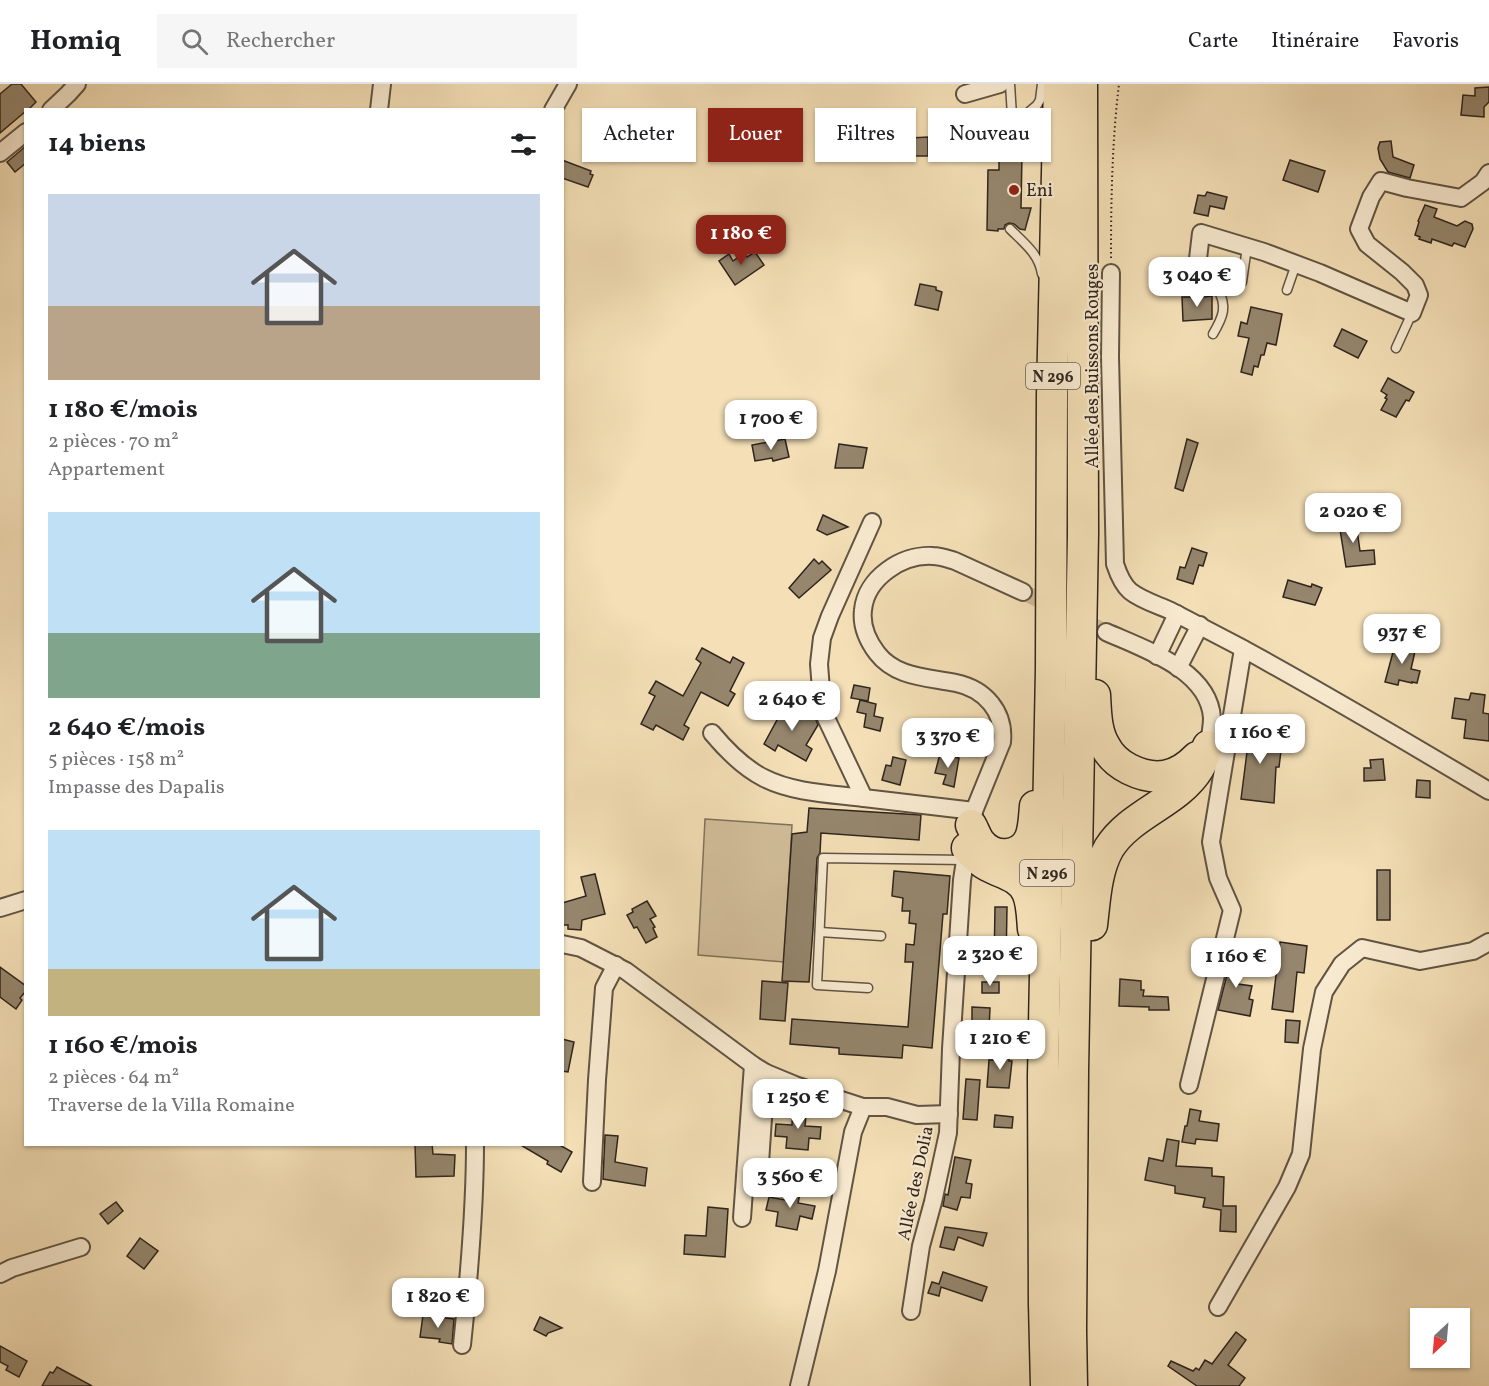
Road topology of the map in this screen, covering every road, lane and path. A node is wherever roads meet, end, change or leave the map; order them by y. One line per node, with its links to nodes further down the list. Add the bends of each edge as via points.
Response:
1 (76, 84): 11 (street)
2 (382, 84): 12 (street)
3 (568, 84): 13 (street)
4 (1000, 84): 10 (street)
5 (1010, 84): 14 (lane)
6 (1042, 84): 15 (lane, via 1040,100)
7 (1059, 84): 31 (highway, N 296)
8 (1082, 84): 33 (highway, N 296)
9 (1119, 84): 22 (path, Allée des Buissons Rouges)
10 (965, 94)
11 (53, 108)
12 (379, 108)
13 (554, 108)
14 (1012, 108)
15 (1034, 108)
16 (24, 134): 17 (street)
17 (0, 153)
18 (1489, 173): 27 (street, via 1461,198 1381,181 1371,197 1359,229 1367,244 1415,285 1419,295)
19 (1010, 229): 24 (lane, via 1034,253)
20 (1247, 247): 21 (street); 23 (street, via 1200,233); 25 (lane)
21 (1296, 264): 26 (lane); 27 (street)
22 (1111, 273): 35 (street, Allée des Buissons Rouges, via 1115,564 1130,591)
23 (1196, 276): 29 (lane, via 1193,282 1217,288 1224,299 1222,319)
24 (1042, 281)
25 (1242, 282)
26 (1287, 290)
27 (1412, 313): 30 (lane)
28 (1045, 314): 31 (lane)
29 (1213, 334)
30 (1396, 348)
31 (1052, 396): 41 (highway, N 296)
32 (872, 522): 45 (street, via 830,616 819,664 826,718)
33 (1083, 534): 43 (highway, N 296, via 1096,711 1106,749 1124,767 1159,777 1182,769); 56 (highway, N 296)
34 (1023, 592): 46 (street, Allée des Dolia, via 955,561 914,557 885,572 866,597 863,610 869,642 891,666 915,677 958,683 975,690 997,711 1002,742)
35 (1177, 614): 36 (street, Allée des Buissons Rouges); 39 (street)
36 (1200, 625): 38 (street, Allée des Buissons Rouges); 40 (street)
37 (1106, 632): 39 (street)
38 (1243, 649): 44 (street, Allée des Buissons Rouges); 58 (street, via 1211,842 1218,878 1232,910)
39 (1157, 656): 40 (street)
40 (1178, 668): 43 (street, via 1203,690 1209,703 1212,729)
41 (1051, 669): 46 (highway, via 1030,837 1020,851 1010,855 998,854); 57 (highway, N 296)
42 (712, 733): 45 (street, via 728,752 765,779 813,792)
43 (1208, 746): 56 (highway, via 1193,777 1128,828 1104,858)
44 (1489, 790)
45 (864, 798): 46 (street)
46 (969, 836): 49 (lane, via 824,858); 57 (highway, via 980,861 1019,881 1030,902); 60 (street, Allée des Dolia, via 962,879)
47 (24, 901): 48 (street)
48 (0, 908)
49 (820, 932): 50 (lane); 54 (lane, via 817,985)
50 (881, 936)
51 (1489, 942): 68 (street, via 1473,951 1420,961 1362,948 1342,964 1324,992 1312,1049 1301,1154 1287,1187)
52 (564, 944): 53 (street, via 581,948)
53 (615, 965): 55 (street); 63 (street, via 604,988)
54 (868, 988)
55 (759, 1069): 59 (street); 62 (street); 64 (street)
56 (1073, 1071): 70 (highway, N 296)
57 (1042, 1077): 67 (highway, N 296)
58 (1189, 1085)
59 (863, 1107): 60 (street); 72 (street, via 852,1132 827,1271)
60 (949, 1114): 69 (street, Allée des Dolia)
61 (475, 1146): 71 (street, via 475,1193)
62 (759, 1178)
63 (592, 1182)
64 (742, 1218)
65 (81, 1247): 66 (street)
66 (0, 1274)
67 (1044, 1304): 73 (highway, N 296); 74 (highway)
68 (1218, 1307)
69 (911, 1311)
70 (1071, 1331): 75 (highway); 76 (highway, N 296)
71 (462, 1345)
72 (799, 1386)
73 (1037, 1386)
74 (1046, 1386)
75 (1067, 1386)
76 (1072, 1386)

